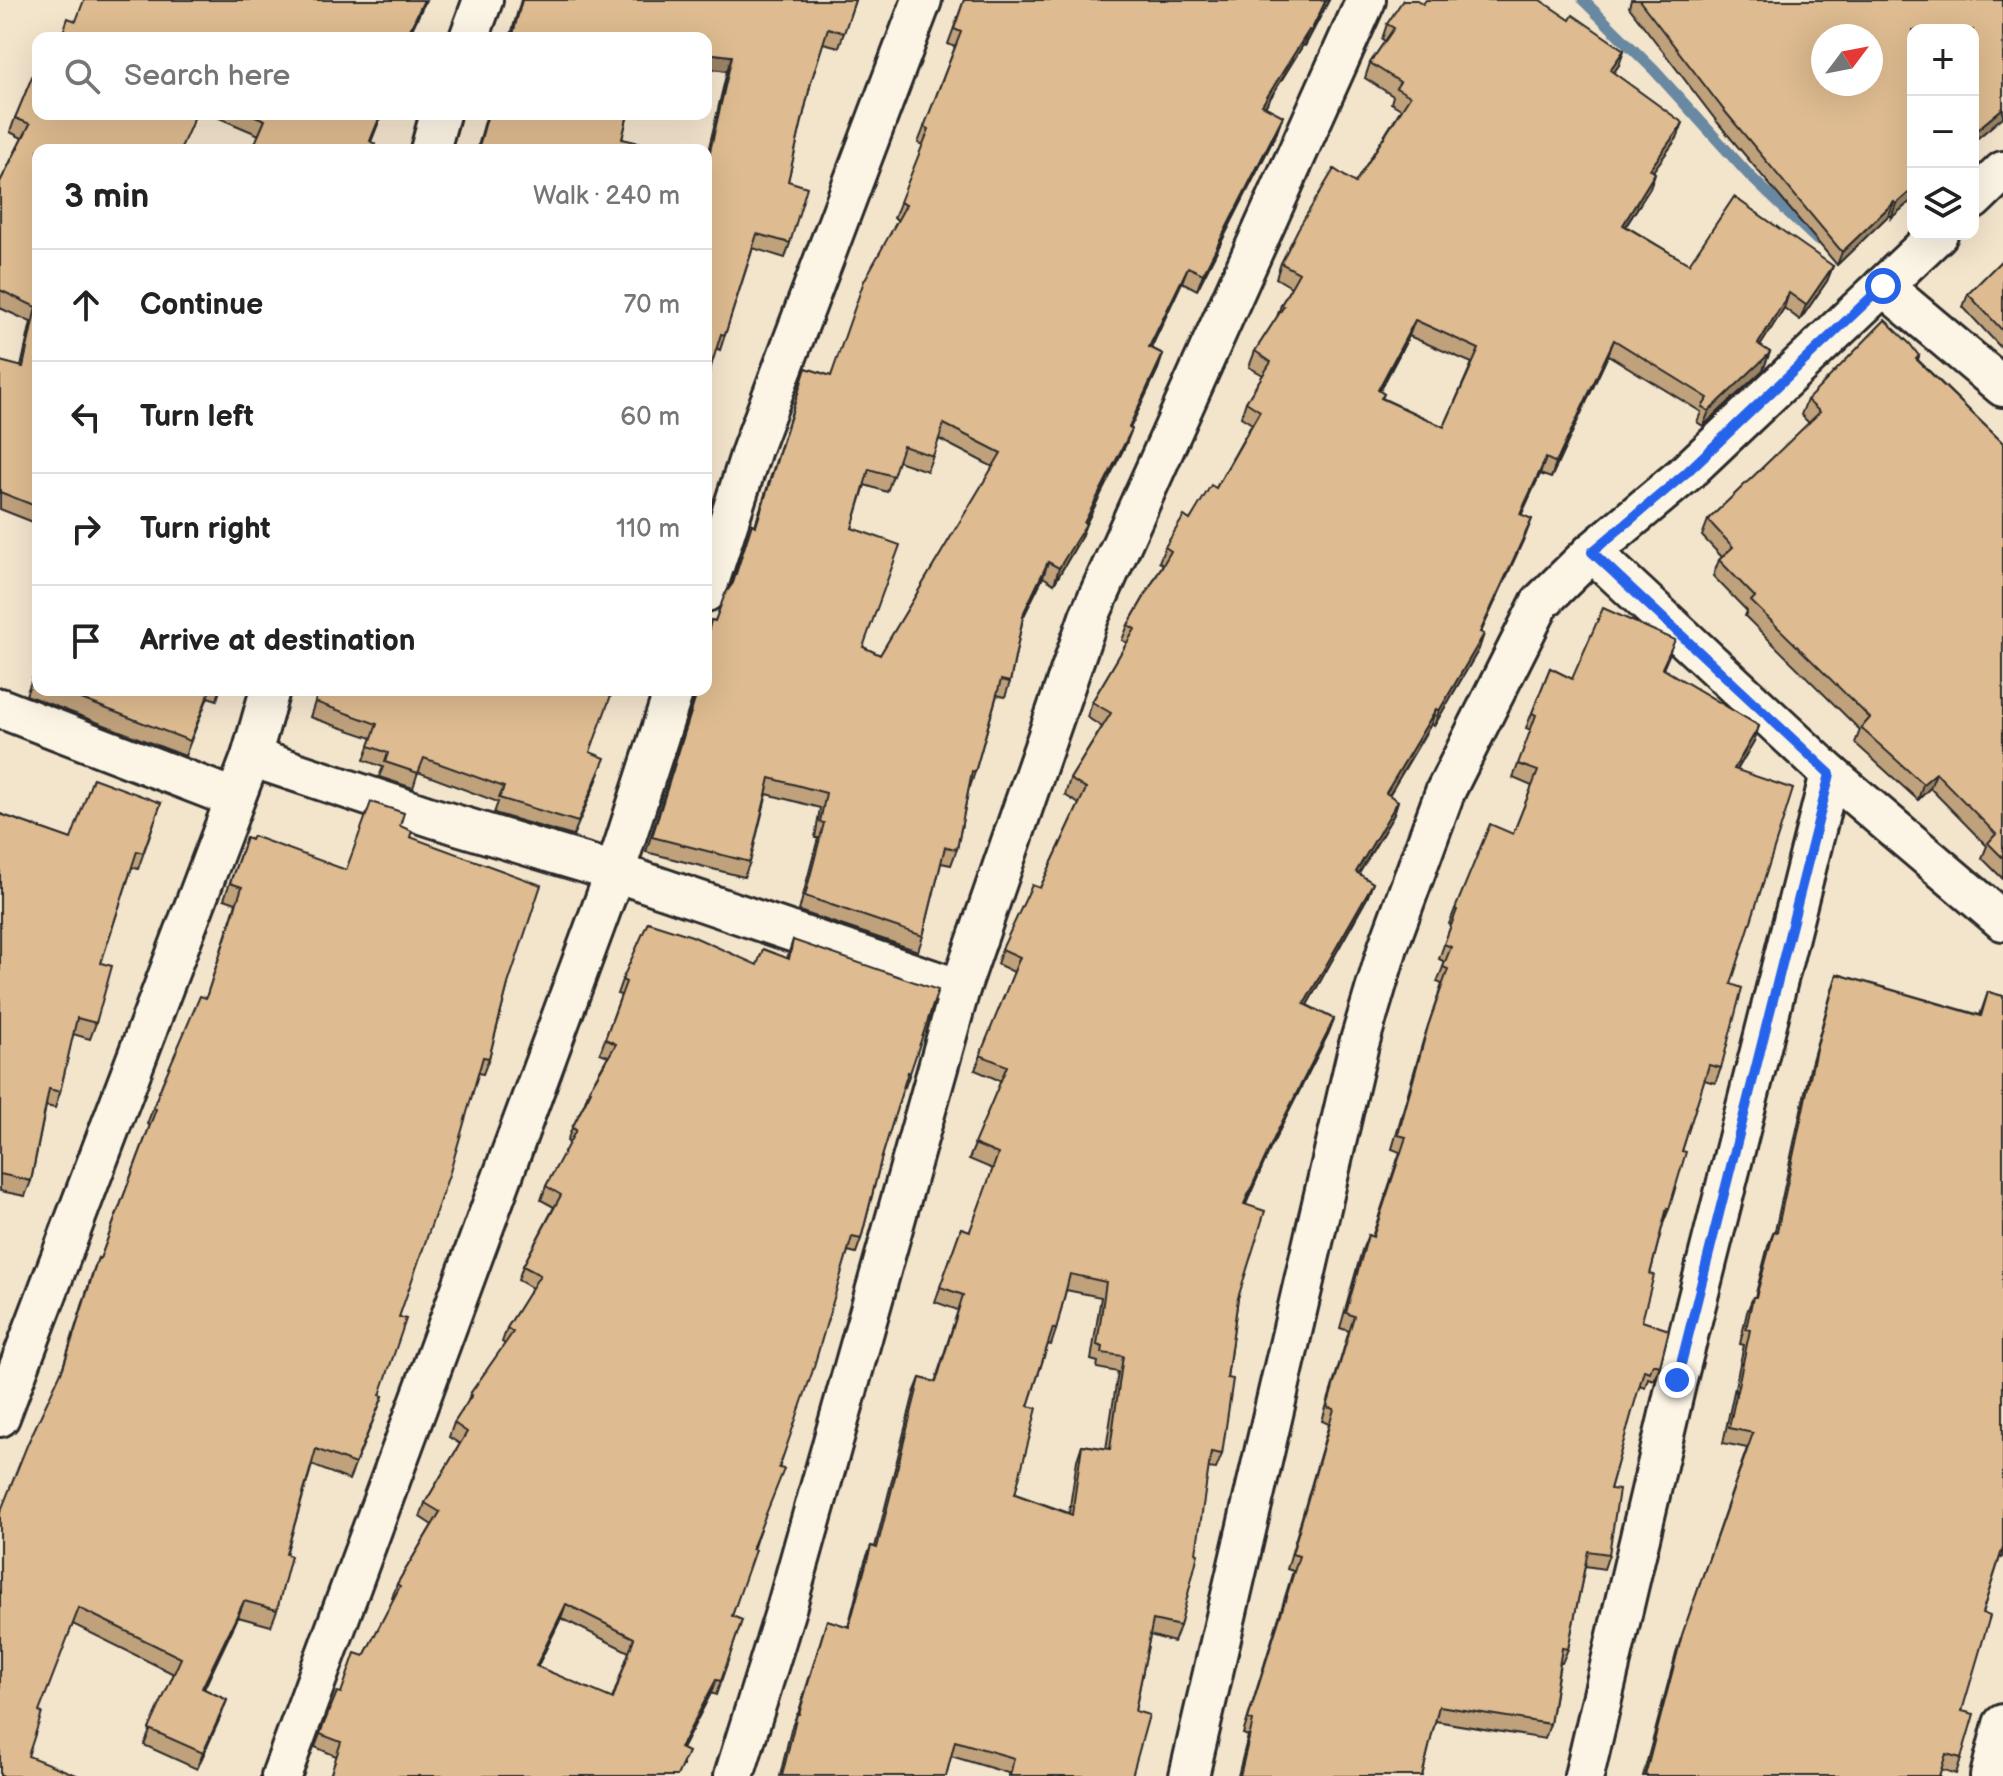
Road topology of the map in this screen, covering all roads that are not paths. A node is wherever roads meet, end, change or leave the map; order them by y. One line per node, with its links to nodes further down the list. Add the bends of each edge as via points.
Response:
1 (483, 0): 4 (street)
2 (922, 0): 13 (street, via 752,449)
3 (1366, 0): 22 (street, via 1089,617)
4 (471, 32)
5 (438, 120): 6 (street)
6 (432, 144)
7 (2003, 171): 8 (street)
8 (1979, 194)
9 (1932, 240): 10 (street)
10 (1883, 286): 11 (street); 12 (street, via 1686,473)
11 (2003, 387)
12 (1592, 552): 18 (street); 27 (street, via 1540,603 1445,792 1388,947 1359,1044)
13 (712, 573)
14 (268, 696): 17 (street)
15 (672, 696): 20 (street)
16 (0, 708): 19 (street)
17 (251, 757): 19 (street); 20 (street)
18 (1830, 774): 21 (street); 28 (street, via 1677,1380)
19 (233, 798): 23 (street)
20 (615, 872): 22 (street); 25 (street)
21 (2003, 921)
22 (960, 989): 26 (street)
23 (0, 1417)
24 (2003, 1724): 29 (street)
25 (281, 1776)
26 (734, 1776)
27 (1189, 1776)
28 (1584, 1776)
29 (1990, 1776)

